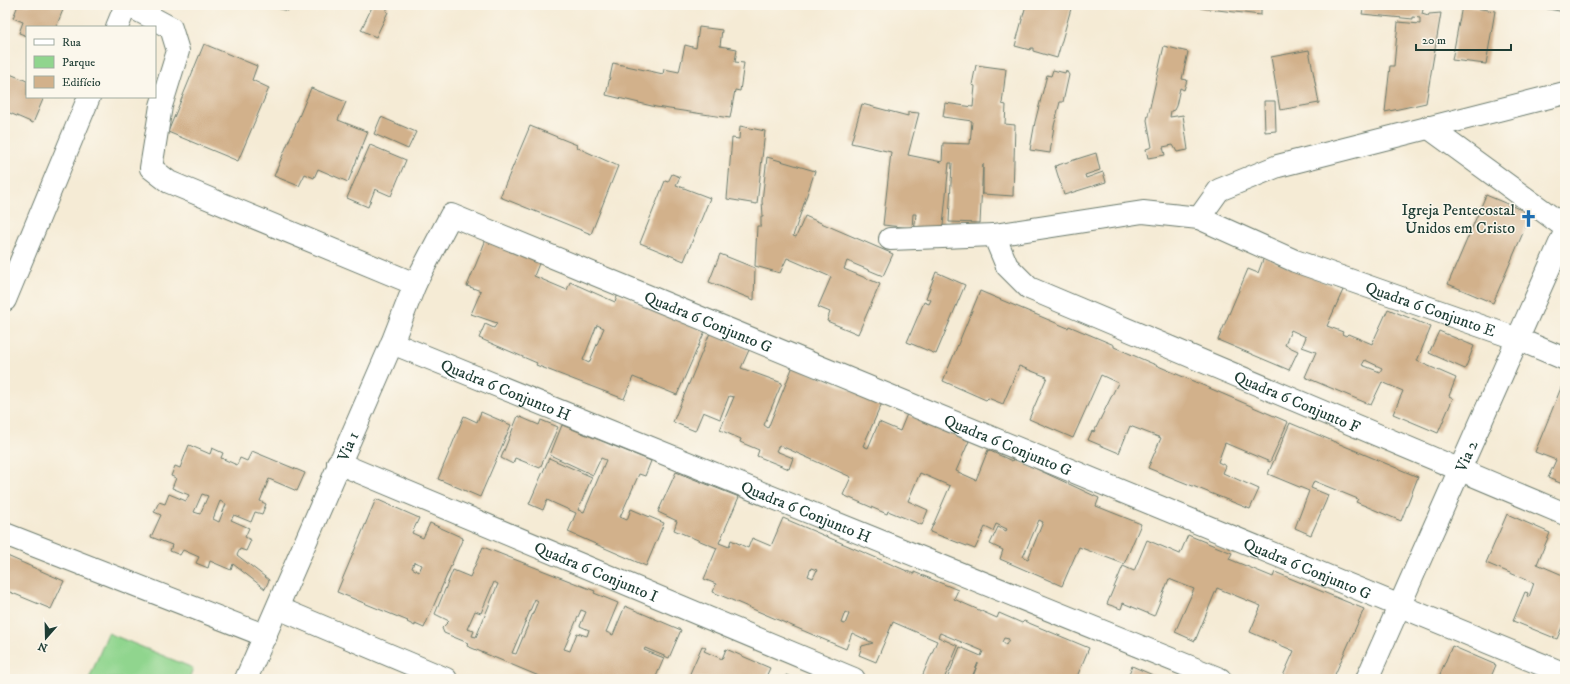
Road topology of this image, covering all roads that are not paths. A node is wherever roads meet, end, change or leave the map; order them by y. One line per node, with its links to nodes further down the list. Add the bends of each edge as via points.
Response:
1 (127, 5): 2 (street); 12 (street, via 171,28 178,51 161,106 151,168 169,182)
2 (117, 26)
3 (1565, 94): 5 (street)
4 (89, 98): 13 (street)
5 (1428, 127): 7 (street, via 1278,166 1246,178 1218,190); 8 (street)
6 (451, 215): 12 (street, Via 1); 21 (street, Quadra 6 Conjunto G)
7 (1199, 218): 10 (street, Quadra 6 Conjunto E, via 1143,212); 14 (street, Quadra 6 Conjunto E, via 1295,261)
8 (1565, 227)
9 (1565, 232): 14 (street, Via 2)
10 (994, 235): 11 (street, Quadra 6 Conjunto E); 18 (street, Quadra 6 Conjunto F, via 1007,266 1029,288)
11 (890, 239)
12 (415, 284): 15 (street, Via 1)
13 (5, 300)
14 (1518, 339): 16 (street, Quadra 6 Conjunto E); 18 (street, Via 2)
15 (392, 342): 17 (street, Via 1); 28 (street, Quadra 6 Conjunto H)
16 (1565, 359)
17 (338, 463): 22 (street, Via 1); 27 (street, Quadra 6 Conjunto I)
18 (1460, 470): 19 (street, Quadra 6 Conjunto F); 21 (street, Via 2)
19 (1565, 514)
20 (5, 534): 23 (street)
21 (1400, 605): 24 (street, Quadra 6 Conjunto G); 29 (street, Via 2)
22 (278, 608): 23 (street, Via 1); 26 (street)
23 (266, 636): 25 (street, Via 1)
24 (1565, 674)
25 (246, 679)
26 (446, 679)
27 (854, 679)
28 (1220, 679)
29 (1367, 679)

